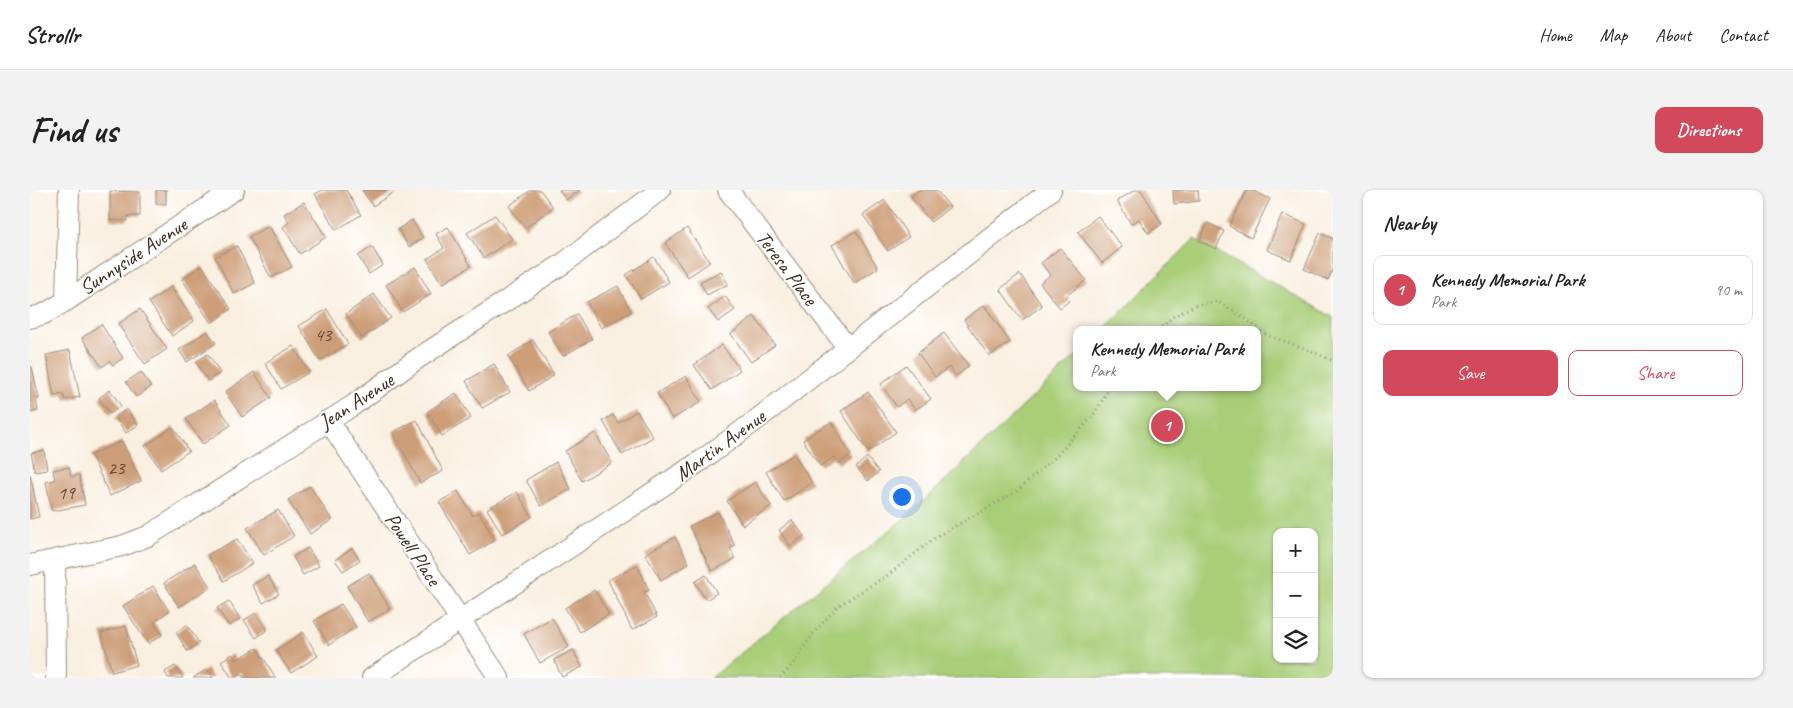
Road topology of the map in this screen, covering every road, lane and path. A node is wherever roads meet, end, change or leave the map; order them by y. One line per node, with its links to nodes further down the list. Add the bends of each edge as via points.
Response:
1 (70, 190): 6 (street)
2 (234, 190): 6 (street, Sunnyside Avenue)
3 (660, 190): 14 (street, Jean Avenue, via 564,263)
4 (728, 190): 11 (street, Teresa Place)
5 (1051, 190): 11 (street, Martin Avenue)
6 (66, 301): 7 (street, Sunnyside Avenue)
7 (30, 318)
8 (1163, 326): 9 (path, via 1196,305 1218,302)
9 (1256, 326)
10 (1261, 330): 12 (path)
11 (847, 347): 17 (street, Martin Avenue, via 702,460)
12 (1333, 362)
13 (1108, 391): 21 (path, via 1093,416 1016,492 936,538 888,575 838,606)
14 (328, 420): 15 (street, Jean Avenue, via 148,536 122,546); 17 (street, Powell Place)
15 (55, 560): 16 (street, Jean Avenue); 18 (street)
16 (30, 566)
17 (461, 620): 19 (street, Martin Avenue); 20 (street, Powell Place)
18 (56, 678)
19 (372, 678)
20 (499, 678)
21 (780, 678)

